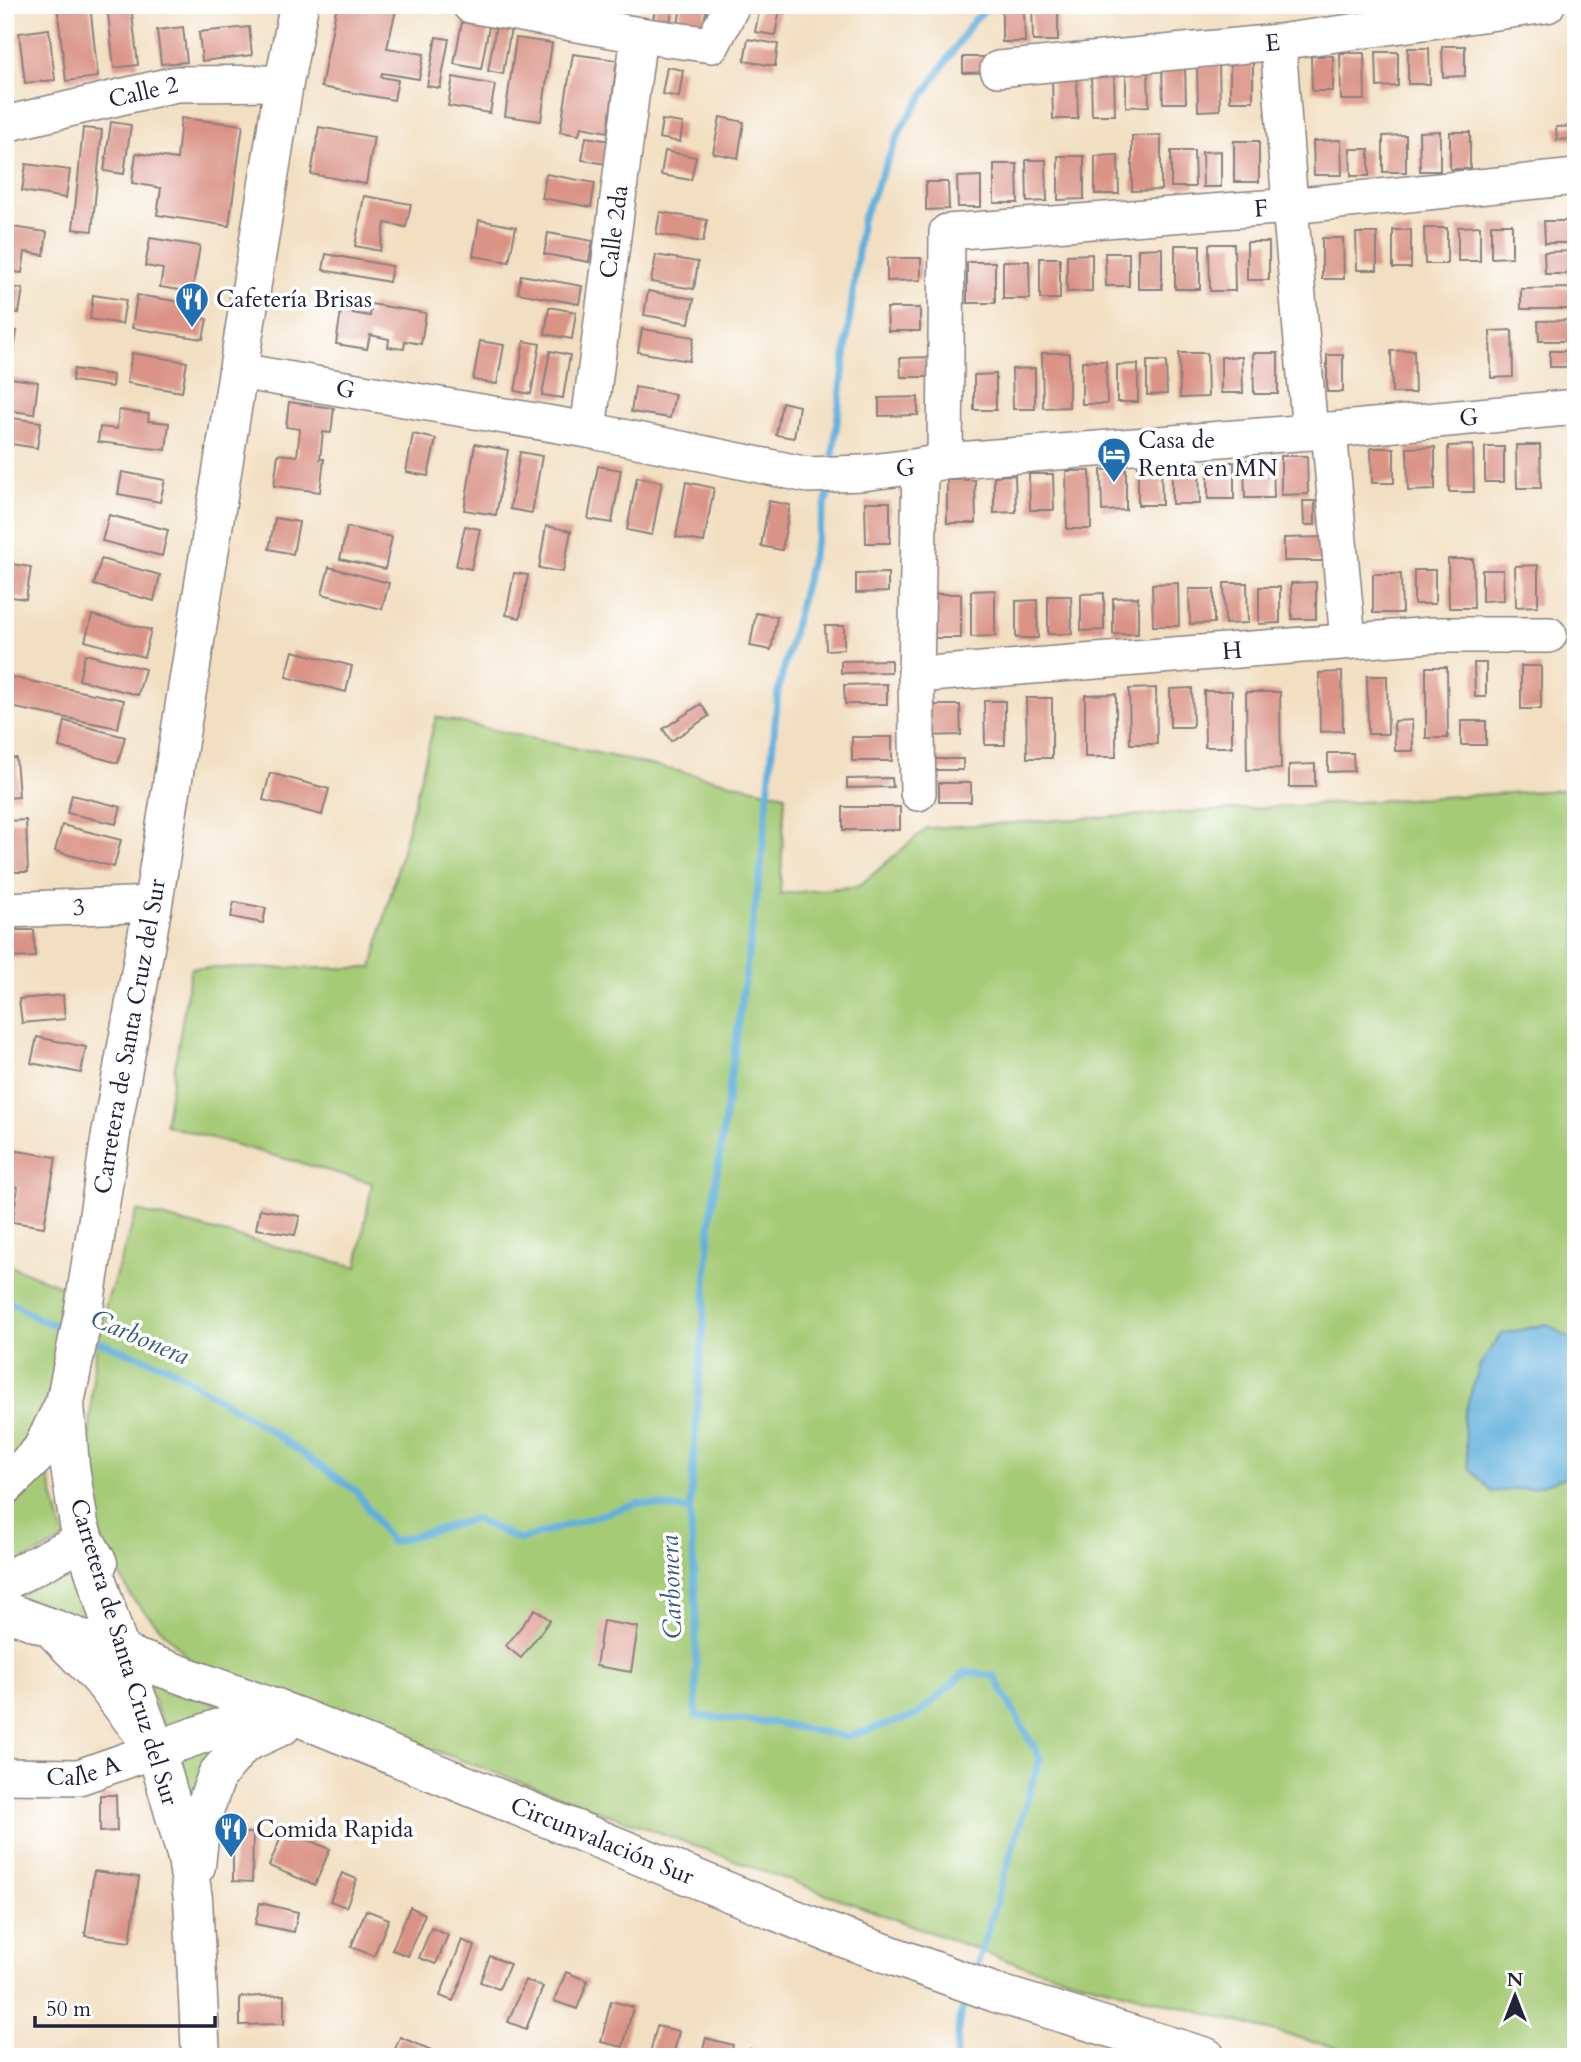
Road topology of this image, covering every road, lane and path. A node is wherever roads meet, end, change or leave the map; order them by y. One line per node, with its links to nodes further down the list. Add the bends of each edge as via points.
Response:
1 (299, 5): 8 (main road, Carretera de Santa Cruz del Sur)
2 (470, 5): 5 (street)
3 (732, 5): 5 (street, via 712,45)
4 (1547, 5): 6 (street, E)
5 (639, 35): 14 (street, Calle 2da)
6 (1278, 42): 7 (street, E); 11 (street)
7 (998, 69)
8 (284, 83): 9 (street, Calle 2, via 176,84); 12 (main road, Carretera de Santa Cruz del Sur)
9 (5, 124)
10 (1576, 177): 11 (street, F)
11 (1290, 206): 15 (street); 16 (street, F, via 947,232)
12 (239, 371): 14 (street, G); 21 (main road, Carretera de Santa Cruz del Sur)
13 (1576, 407): 15 (street, G)
14 (588, 430): 16 (street, G, via 808,475)
15 (1320, 431): 16 (street, G); 18 (street)
16 (932, 464): 19 (street)
17 (1549, 635): 18 (street, H)
18 (1348, 641): 19 (street, H)
19 (916, 675): 20 (street)
20 (918, 793)
21 (153, 904): 22 (street, 3); 23 (main road, Carretera de Santa Cruz del Sur)
22 (5, 910)
23 (65, 1403): 24 (main road, via 41,1451); 25 (main road, Carretera de Santa Cruz del Sur, via 75,1504)
24 (5, 1486)
25 (85, 1541): 26 (main road); 29 (main road, Carretera de Santa Cruz del Sur); 30 (main road, via 128,1617)
26 (5, 1581)
27 (5, 1611): 28 (main road, Circunvalación Sur)
28 (49, 1627): 29 (main road, Circunvalación Sur); 32 (main road, via 107,1686)
29 (120, 1652): 30 (main road, Circunvalación Sur); 32 (main road, Carretera de Santa Cruz del Sur)
30 (188, 1675): 31 (main road, Circunvalación Sur)
31 (289, 1713): 32 (main road); 34 (main road, via 243,1744 218,1775 201,1819); 36 (main road, Circunvalación Sur, via 827,1932 996,1993)
32 (156, 1750): 33 (street, Calle A, via 79,1777); 34 (main road, Carretera de Santa Cruz del Sur, via 187,1858)
33 (5, 1776)
34 (193, 1899): 35 (main road, Carretera de Santa Cruz del Sur)
35 (201, 2057)
36 (1206, 2057)

